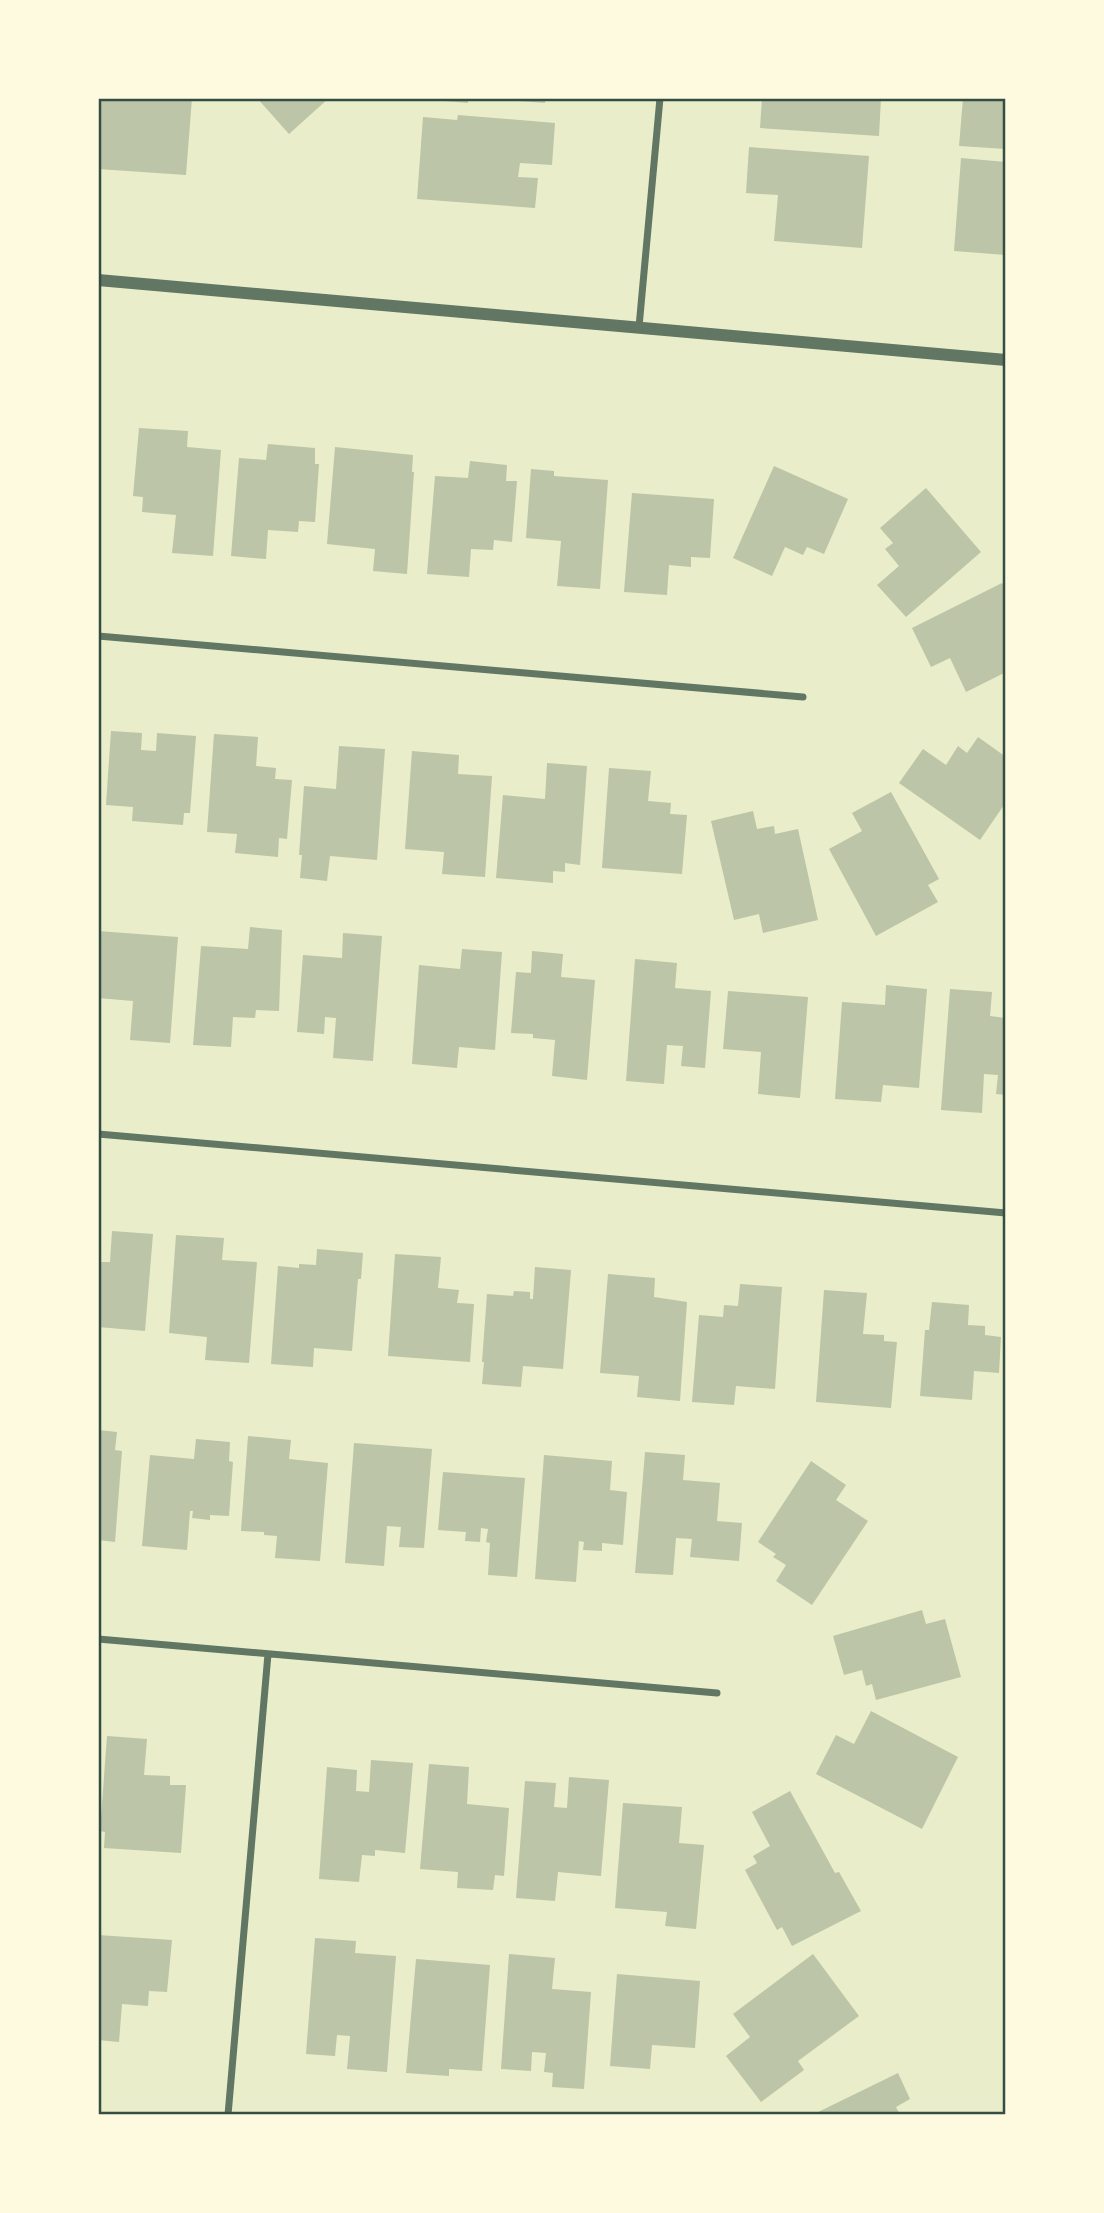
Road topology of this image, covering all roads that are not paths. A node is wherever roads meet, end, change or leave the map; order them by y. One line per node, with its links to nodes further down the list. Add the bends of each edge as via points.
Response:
1 (660, 98): 3 (street)
2 (98, 280): 3 (street)
3 (639, 327): 4 (street)
4 (1006, 360)
5 (98, 636): 6 (street)
6 (803, 697)
7 (98, 1134): 8 (street)
8 (1006, 1213)
9 (98, 1639): 10 (street)
10 (268, 1654): 11 (street); 12 (street)
11 (718, 1693)
12 (228, 2115)

